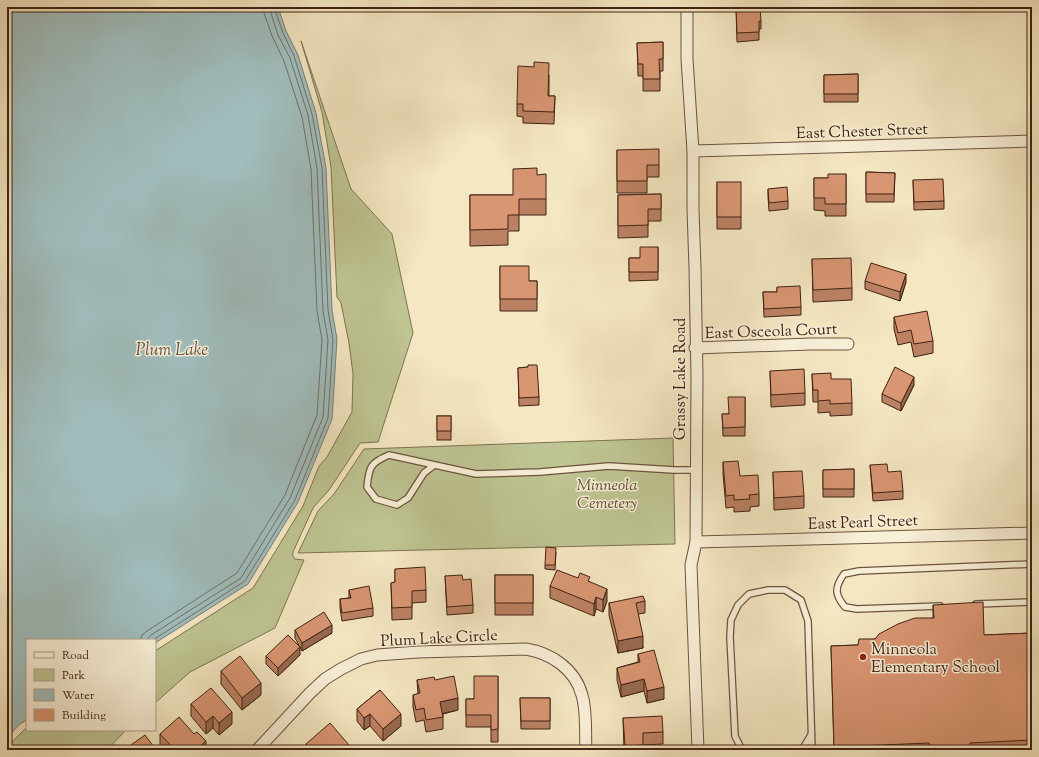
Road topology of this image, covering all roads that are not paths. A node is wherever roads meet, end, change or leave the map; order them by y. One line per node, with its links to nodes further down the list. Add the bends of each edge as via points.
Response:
1 (687, 7): 3 (street, Grassy Lake Road, via 687,59)
2 (1032, 141): 3 (street, East Chester Street)
3 (694, 151): 5 (street, Grassy Lake Road)
4 (848, 344): 5 (street, East Osceola Court)
5 (695, 348): 7 (street, Grassy Lake Road)
6 (433, 466): 6 (lane, via 389,456 376,461 369,472 367,487 376,499 397,505 408,498 424,474); 7 (lane, via 476,474 609,466)
7 (695, 470): 9 (street, Grassy Lake Road)
8 (1032, 533): 9 (street, East Pearl Street)
9 (696, 542): 17 (street, Grassy Lake Road, via 691,565)
10 (1032, 564): 13 (lane, via 859,571 844,574 837,584 837,598 845,608)
11 (1032, 602): 12 (lane)
12 (967, 605)
13 (943, 606)
14 (811, 734): 18 (lane, via 808,621 801,600 785,590 749,594 738,605 730,626 735,736); 19 (lane); 20 (lane)
15 (257, 750): 16 (street, Plum Lake Circle, via 325,679 361,660 418,652 526,649 550,656 572,675 583,696)
16 (586, 750)
17 (698, 750)
18 (742, 750)
19 (802, 750)
20 (812, 750)

